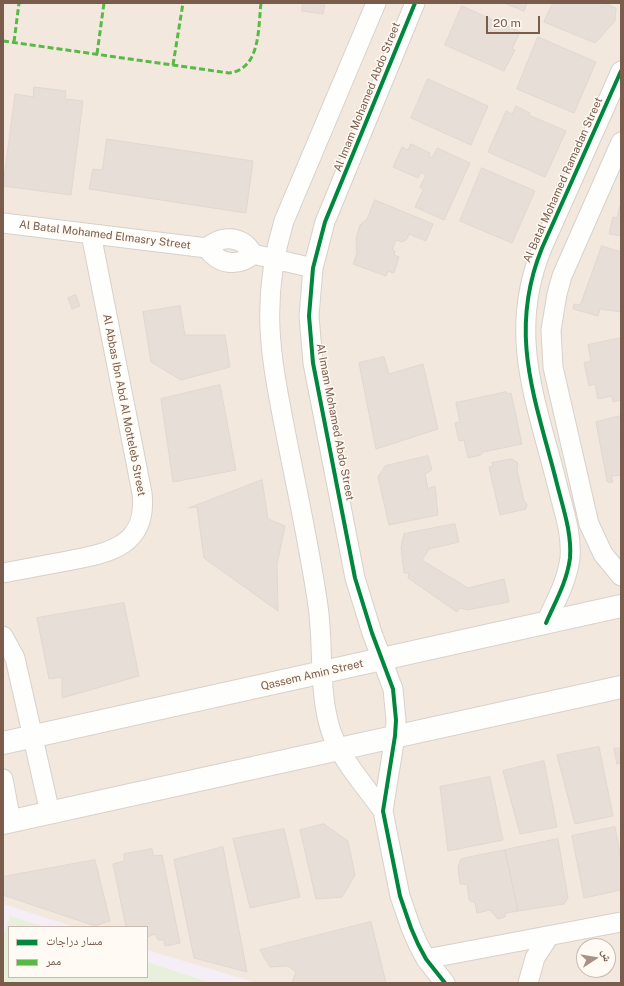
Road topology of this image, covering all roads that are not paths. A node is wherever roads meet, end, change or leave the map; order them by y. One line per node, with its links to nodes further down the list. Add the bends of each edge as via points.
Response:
1 (376, 3): 9 (street, via 291,203)
2 (415, 3): 10 (street, Al Imam Mohamed Abdo Street, via 326,222)
3 (621, 71): 14 (street, Al Batal Mohamed Ramadan Street, via 542,248 527,299 524,334 528,370 570,542 570,557 565,578)
4 (621, 142): 12 (street, via 562,276 551,330 553,367 584,508 595,540)
5 (3, 223): 6 (street, Al Batal Mohamed Elmasry Street)
6 (91, 234): 7 (street, Al Batal Mohamed Elmasry Street); 11 (street, Al Abbas Ibn Abd Al Motteleb Street, via 142,493 140,521 124,544 107,553)
7 (207, 248): 8 (street, Al Batal Mohamed Elmasry Street, via 215,258 233,263 244,261); 8 (street, Al Batal Mohamed Elmasry Street, via 220,239 230,238 246,245)
8 (253, 254): 9 (street)
9 (274, 259): 10 (street); 17 (street, via 269,303 270,347 315,584)
10 (314, 268): 16 (street, Al Imam Mohamed Abdo Street, via 309,316 313,363 355,578)
11 (3, 573)
12 (621, 576)
13 (621, 606): 14 (main road, Qassem Amin Street)
14 (546, 623): 16 (main road, Qassem Amin Street)
15 (3, 636): 20 (street, via 15,658)
16 (383, 659): 17 (main road, Qassem Amin Street); 19 (street, Al Imam Mohamed Abdo Street, via 393,689)
17 (324, 672): 20 (main road, Qassem Amin Street); 22 (street, via 324,704)
18 (621, 687): 19 (main road)
19 (396, 736): 22 (main road); 24 (street, Al Imam Mohamed Abdo Street)
20 (33, 737): 21 (main road, Qassem Amin Street); 25 (street)
21 (3, 743)
22 (338, 748): 24 (street); 25 (main road)
23 (3, 779): 26 (street)
24 (383, 810): 29 (street, via 405,912)
25 (50, 813): 26 (main road)
26 (7, 822)
27 (621, 922): 28 (street)
28 (549, 936): 29 (street); 31 (street, via 535,958)
29 (426, 959): 30 (street)
30 (445, 983)
31 (528, 983)

